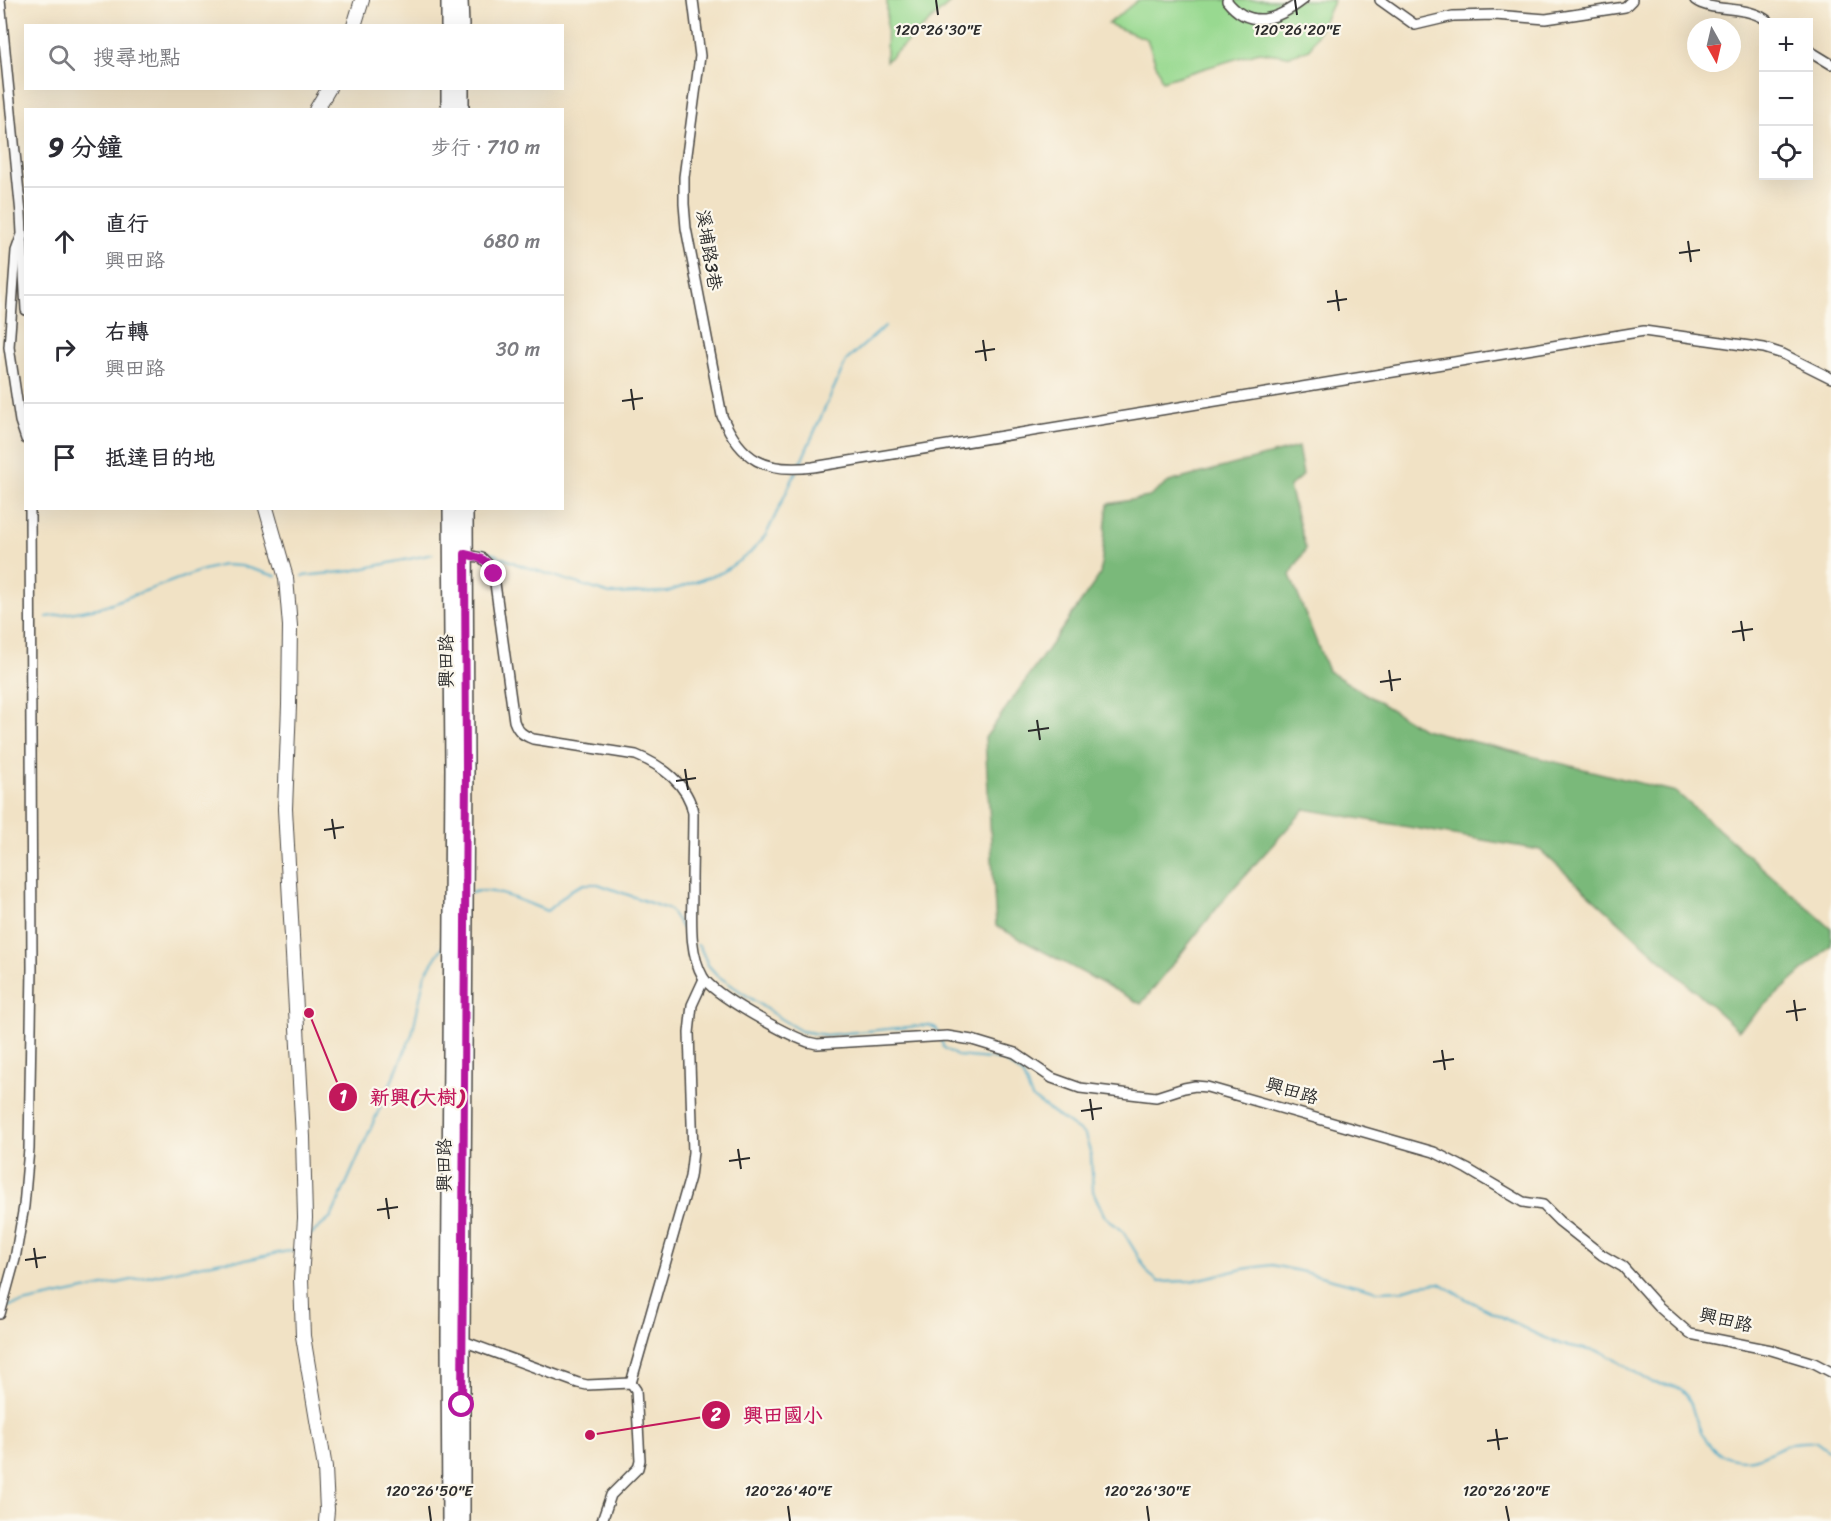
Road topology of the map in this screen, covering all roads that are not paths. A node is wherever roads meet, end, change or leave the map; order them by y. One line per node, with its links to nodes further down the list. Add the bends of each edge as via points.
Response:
1 (0, 0): 23 (street)
2 (362, 0): 12 (street)
3 (449, 0): 13 (main road)
4 (460, 0): 14 (main road)
5 (693, 0): 26 (street, 溪埔路3巷, via 700,56 684,177 686,228 722,416 742,450 772,467 803,468 1644,331 1764,348)
6 (1303, 0): 10 (street, via 1289,11 1251,20 1236,12)
7 (1380, 0): 8 (street, via 1414,25 1453,16 1546,19 1625,7)
8 (1632, 0)
9 (1695, 0): 11 (street)
10 (1227, 1)
11 (1765, 18)
12 (355, 24)
13 (449, 24)
14 (461, 24)
15 (1813, 53): 16 (street)
16 (1831, 64)
17 (328, 90): 20 (street)
18 (449, 90): 21 (main road)
19 (461, 90): 22 (main road)
20 (317, 108)
21 (449, 108)
22 (461, 108)
23 (22, 233): 24 (street); 25 (street, via 16,251)
24 (24, 272)
25 (4, 347): 27 (street)
26 (1831, 378)
27 (24, 433)
28 (30, 510): 34 (street, via 29,1149 15,1259)
29 (267, 510): 38 (street, via 286,578 291,626 285,809 303,1137 303,1336 325,1468)
30 (451, 510): 32 (main road)
31 (465, 510): 32 (main road)
32 (458, 555): 33 (street, via 482,558 493,569 517,729 533,739 649,760 672,778 692,803 693,943); 35 (main road, 興田路, via 466,781)
33 (704, 979): 36 (street, 興田路, via 731,1001 808,1042 947,1036 972,1040 1015,1053 1052,1078 1080,1089 1156,1097 1184,1088 1207,1087 1434,1152 1523,1202 1543,1205 1602,1255 1623,1267 1690,1334 1771,1350); 37 (street, via 692,1005 688,1033 693,1152 690,1177)
34 (0, 1314)
35 (455, 1339): 37 (street, via 578,1383); 39 (main road, 興田路); 40 (main road, 興田路)
36 (1831, 1372)
37 (631, 1383): 41 (street, via 636,1390 640,1460 638,1468 611,1495)
38 (326, 1521)
39 (450, 1521)
40 (462, 1521)
41 (602, 1521)

